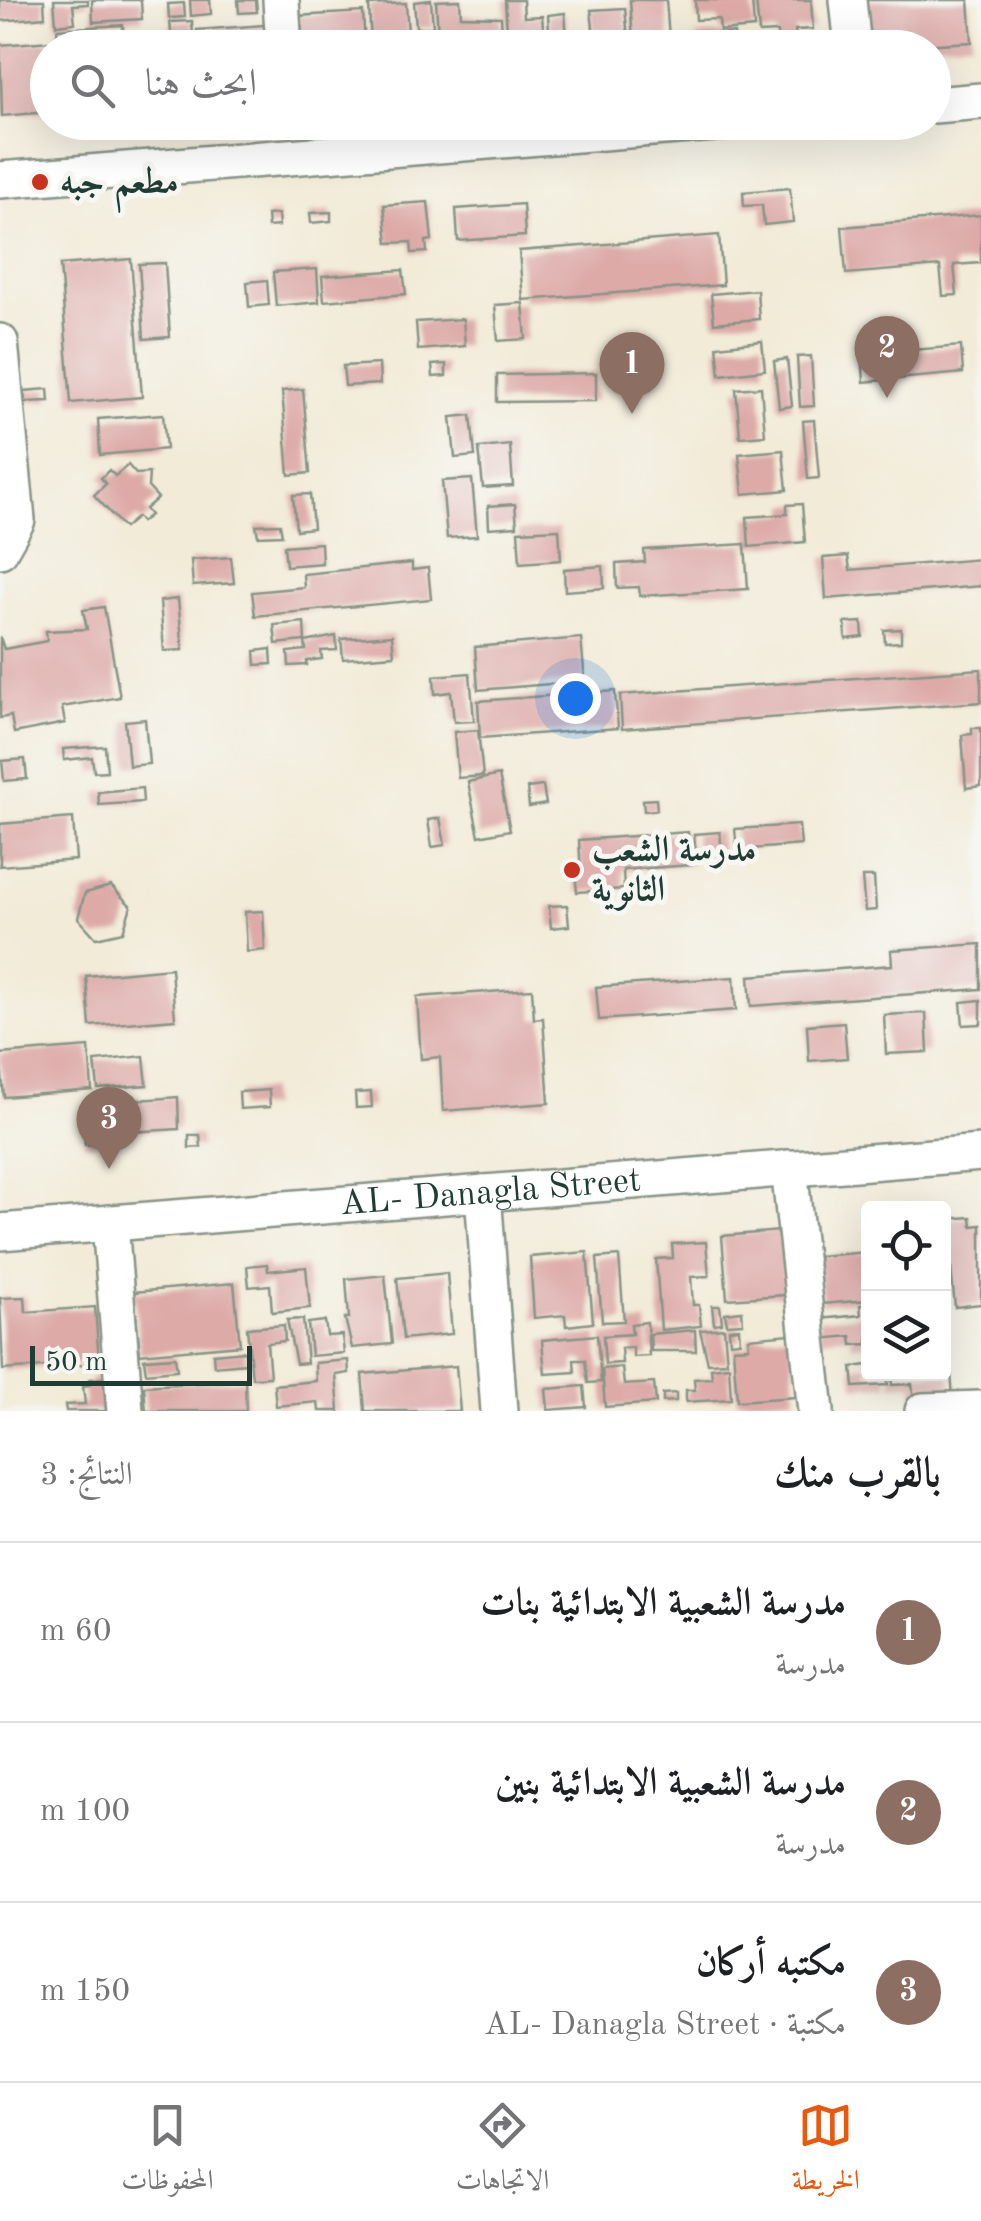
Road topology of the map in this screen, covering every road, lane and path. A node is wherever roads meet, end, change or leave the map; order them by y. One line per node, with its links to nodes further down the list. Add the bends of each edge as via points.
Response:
1 (281, 0): 3 (street)
2 (848, 0): 4 (street)
3 (283, 30)
4 (851, 30)
5 (981, 100): 6 (street)
6 (951, 103)
7 (291, 140): 8 (street)
8 (0, 180)
9 (0, 342): 10 (street, via 17,520)
10 (0, 550)
11 (981, 1152): 12 (street, AL- Danagla Street)
12 (789, 1168): 13 (street, AL- Danagla Street); 20 (street)
13 (483, 1193): 14 (street, AL- Danagla Street); 19 (street)
14 (110, 1223): 15 (street, AL- Danagla Street); 18 (street)
15 (0, 1232)
16 (981, 1409): 17 (street)
17 (947, 1410): 21 (street)
18 (124, 1411)
19 (500, 1411)
20 (816, 1411)
21 (923, 1411)

